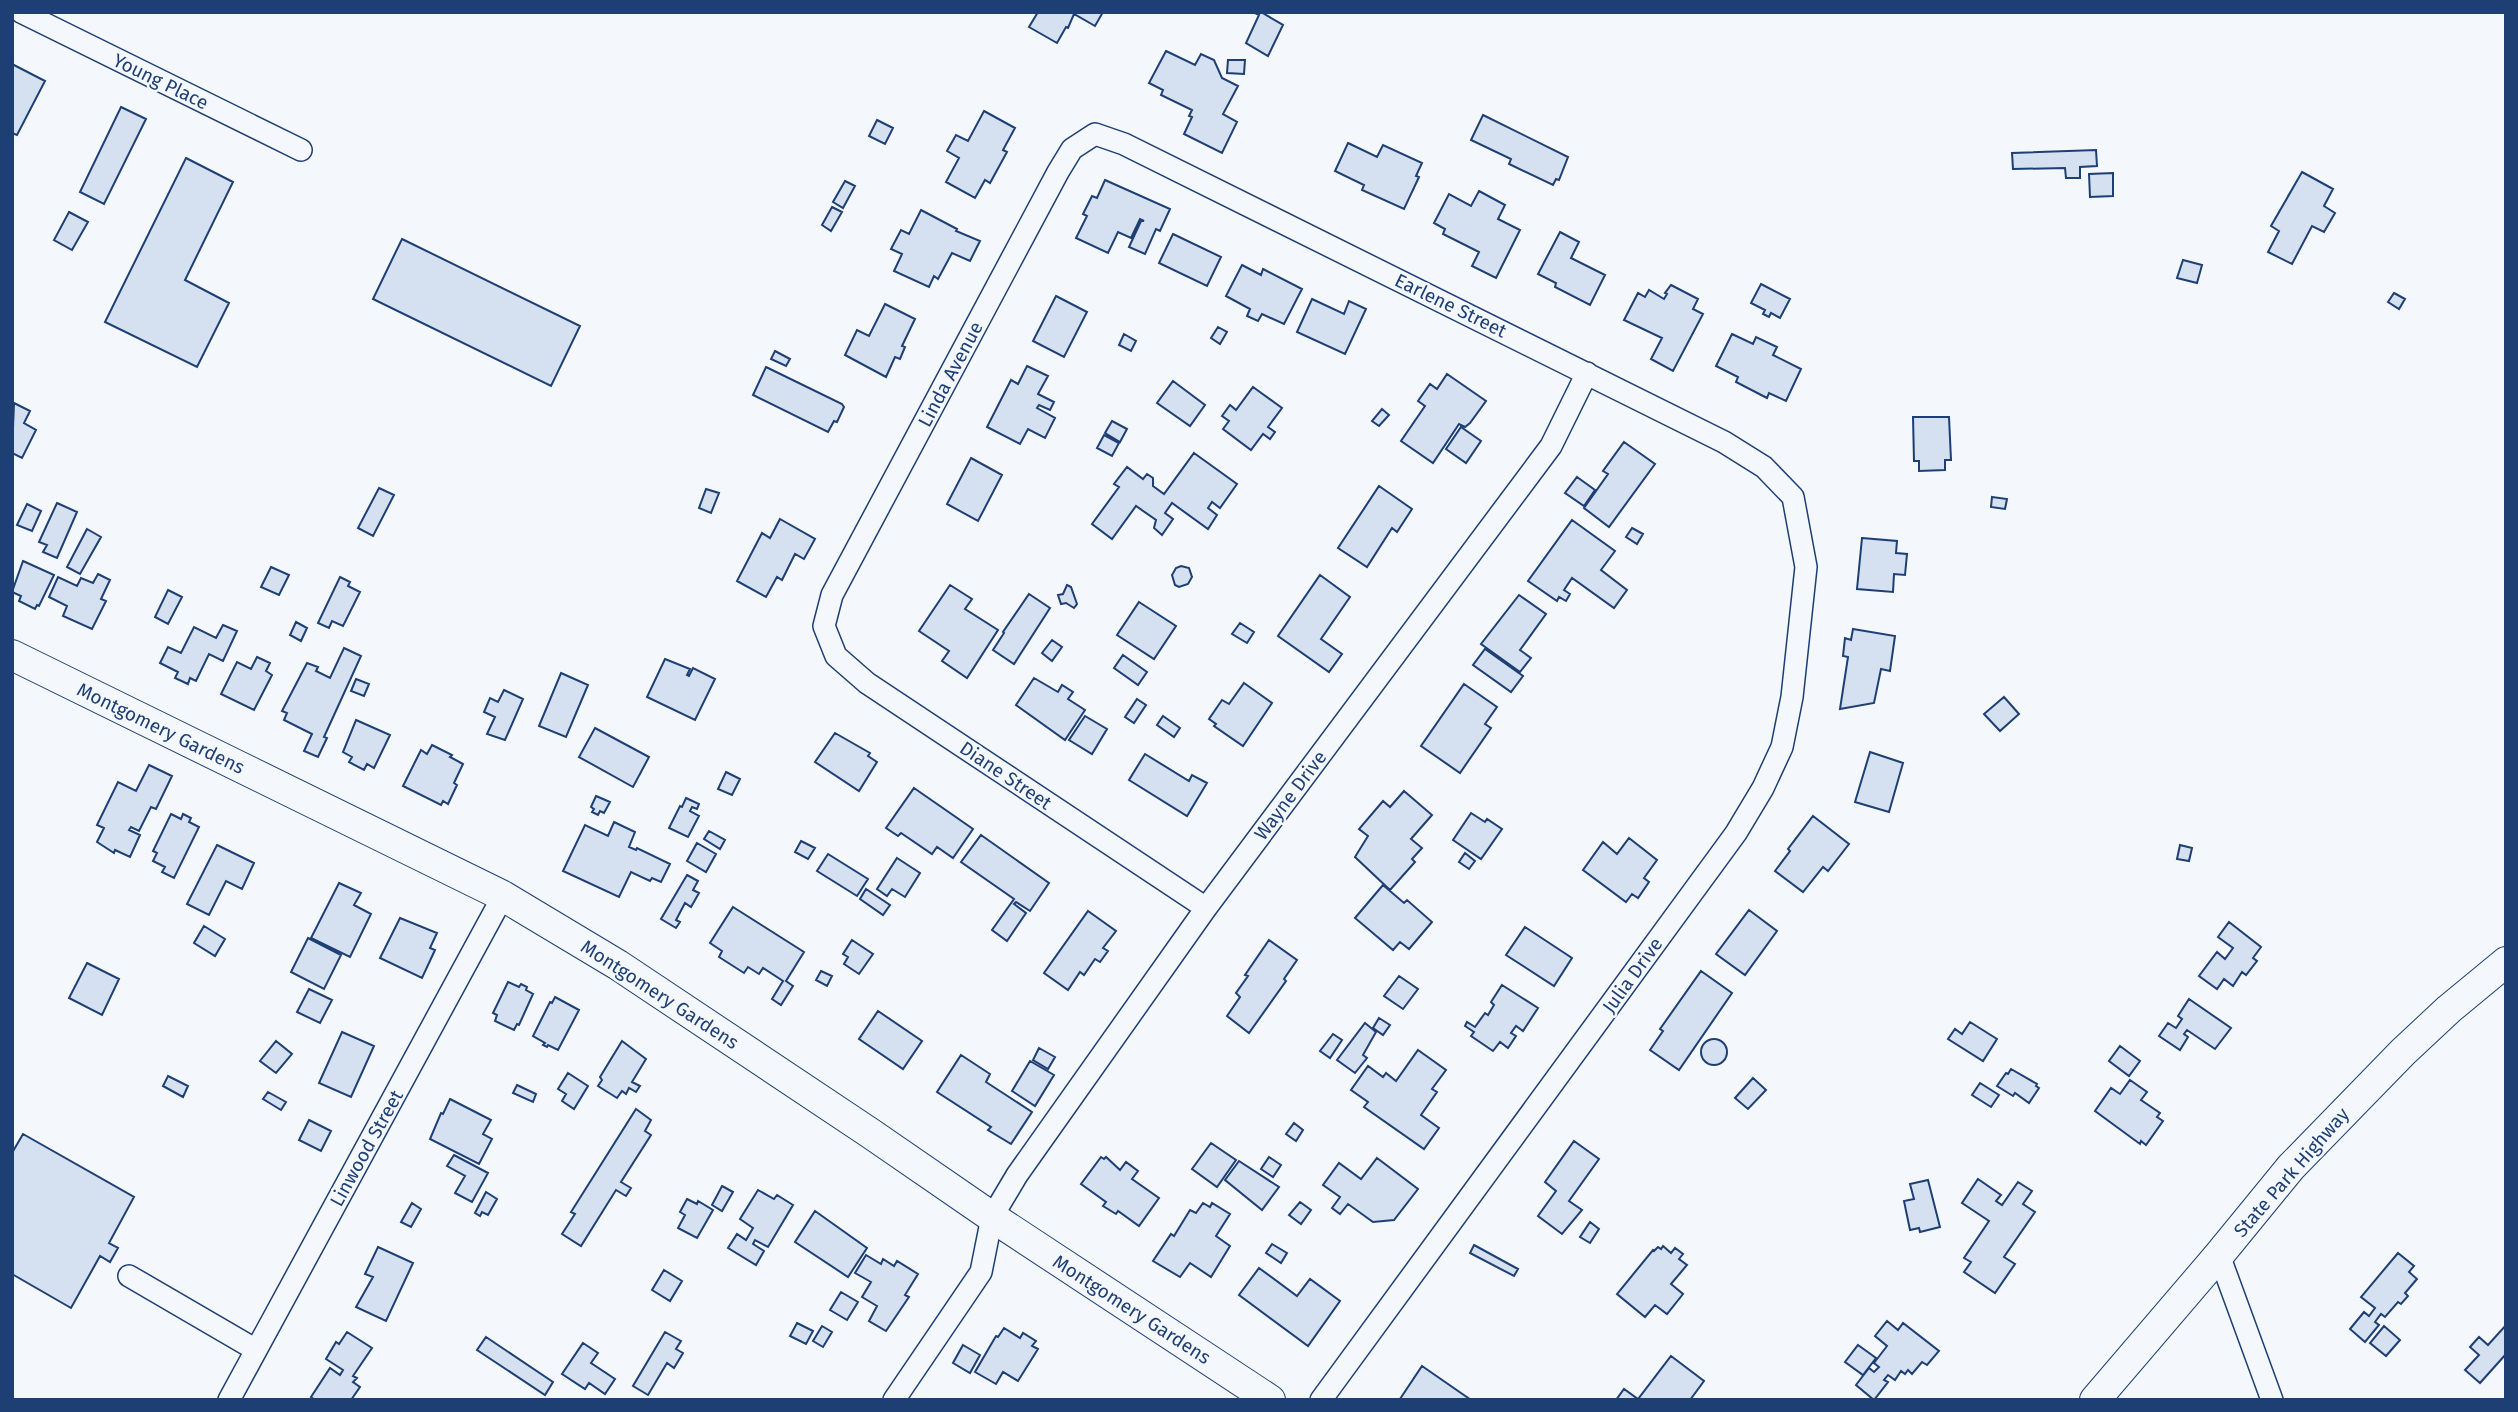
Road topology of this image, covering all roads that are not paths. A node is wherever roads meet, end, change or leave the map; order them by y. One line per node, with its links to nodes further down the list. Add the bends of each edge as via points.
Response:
1 (21, 12): 3 (street, Young Place)
2 (1095, 134): 4 (street, Earlene Street, via 1124,144); 6 (street, Linda Avenue, via 1072,149 1058,172 832,595)
3 (301, 150)
4 (1587, 373): 5 (street, Earlene Street, via 1724,442 1765,467); 9 (street, Wayne Drive, via 1551,446)
5 (1793, 497): 18 (street, Julia Drive, via 1806,567 1790,709 1782,747 1763,788 1736,833)
6 (824, 626): 9 (street, Diane Street, via 836,656 867,683)
7 (12, 655): 8 (street, Montgomery Gardens)
8 (503, 896): 11 (street, Montgomery Gardens, via 618,965); 14 (street, Linwood Street)
9 (1206, 908): 11 (street, Wayne Drive)
10 (2506, 962): 12 (street, State Park Highway, via 2449,1009 2340,1114)
11 (992, 1217): 16 (street, Wayne Drive, via 981,1272); 17 (street, Montgomery Gardens)
12 (2219, 1255): 19 (street, State Park Highway); 20 (street)
13 (129, 1276): 14 (street)
14 (256, 1350): 15 (street, Linwood Street)
15 (232, 1398)
16 (894, 1400)
17 (1270, 1400)
18 (1321, 1400)
19 (2095, 1400)
20 (2272, 1400)

